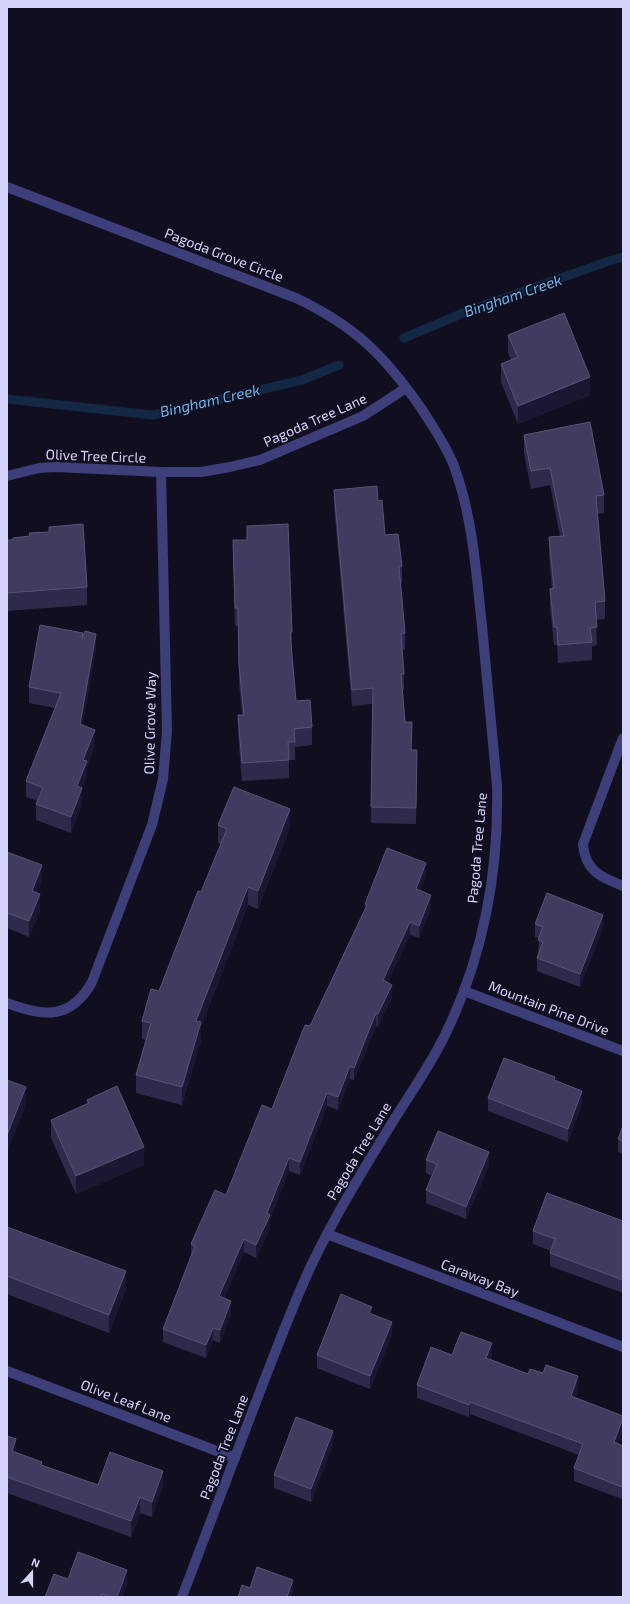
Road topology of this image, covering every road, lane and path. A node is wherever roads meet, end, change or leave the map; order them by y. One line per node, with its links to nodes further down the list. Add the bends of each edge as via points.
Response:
1 (7, 187): 2 (street, Pagoda Grove Circle, via 296,298 330,315 377,353)
2 (406, 388): 3 (street, Pagoda Tree Lane, via 363,416 260,460 201,472); 7 (street, Pagoda Tree Lane, via 442,441 453,464 475,552 497,786 497,813 487,908 479,945)
3 (160, 472): 4 (street, Olive Tree Circle, via 56,467 39,468); 8 (street, Olive Grove Way, via 167,731 163,779 154,818 87,992 63,1012 40,1012)
4 (7, 476)
5 (623, 738): 6 (street, via 583,844 584,856 595,872)
6 (623, 886)
7 (464, 990): 9 (street, Mountain Pine Drive); 10 (street, Pagoda Tree Lane, via 434,1055 352,1188)
8 (7, 1003)
9 (623, 1051)
10 (327, 1234): 11 (street, Caraway Bay); 13 (street, Pagoda Tree Lane, via 282,1332)
11 (623, 1348)
12 (7, 1371): 13 (street, Olive Leaf Lane)
13 (235, 1458): 14 (street, Pagoda Tree Lane)
14 (182, 1597)

